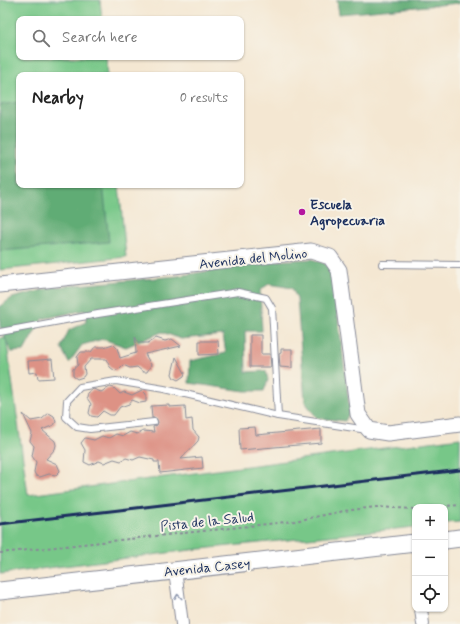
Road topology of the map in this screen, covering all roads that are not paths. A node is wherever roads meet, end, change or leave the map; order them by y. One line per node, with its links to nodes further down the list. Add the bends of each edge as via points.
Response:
1 (382, 264): 2 (lane)
2 (460, 265)
3 (0, 285): 8 (street, Avenida del Molino, via 312,251 330,257 339,270 358,414)
4 (0, 332): 5 (lane, via 238,292 266,298 272,308)
5 (278, 416): 6 (lane, via 164,389 116,381 80,387 67,401 66,417 77,427 90,429); 8 (lane)
6 (154, 422)
7 (460, 424): 8 (street, via 388,433)
8 (369, 430)
9 (460, 538): 10 (main road)
10 (448, 540)
11 (412, 547): 12 (main road, Avenida Casey)
12 (175, 570): 13 (main road, Avenida Casey); 15 (street, one-way to 12)
13 (0, 591)
14 (421, 612): 16 (street)
15 (182, 624)
16 (423, 624)

